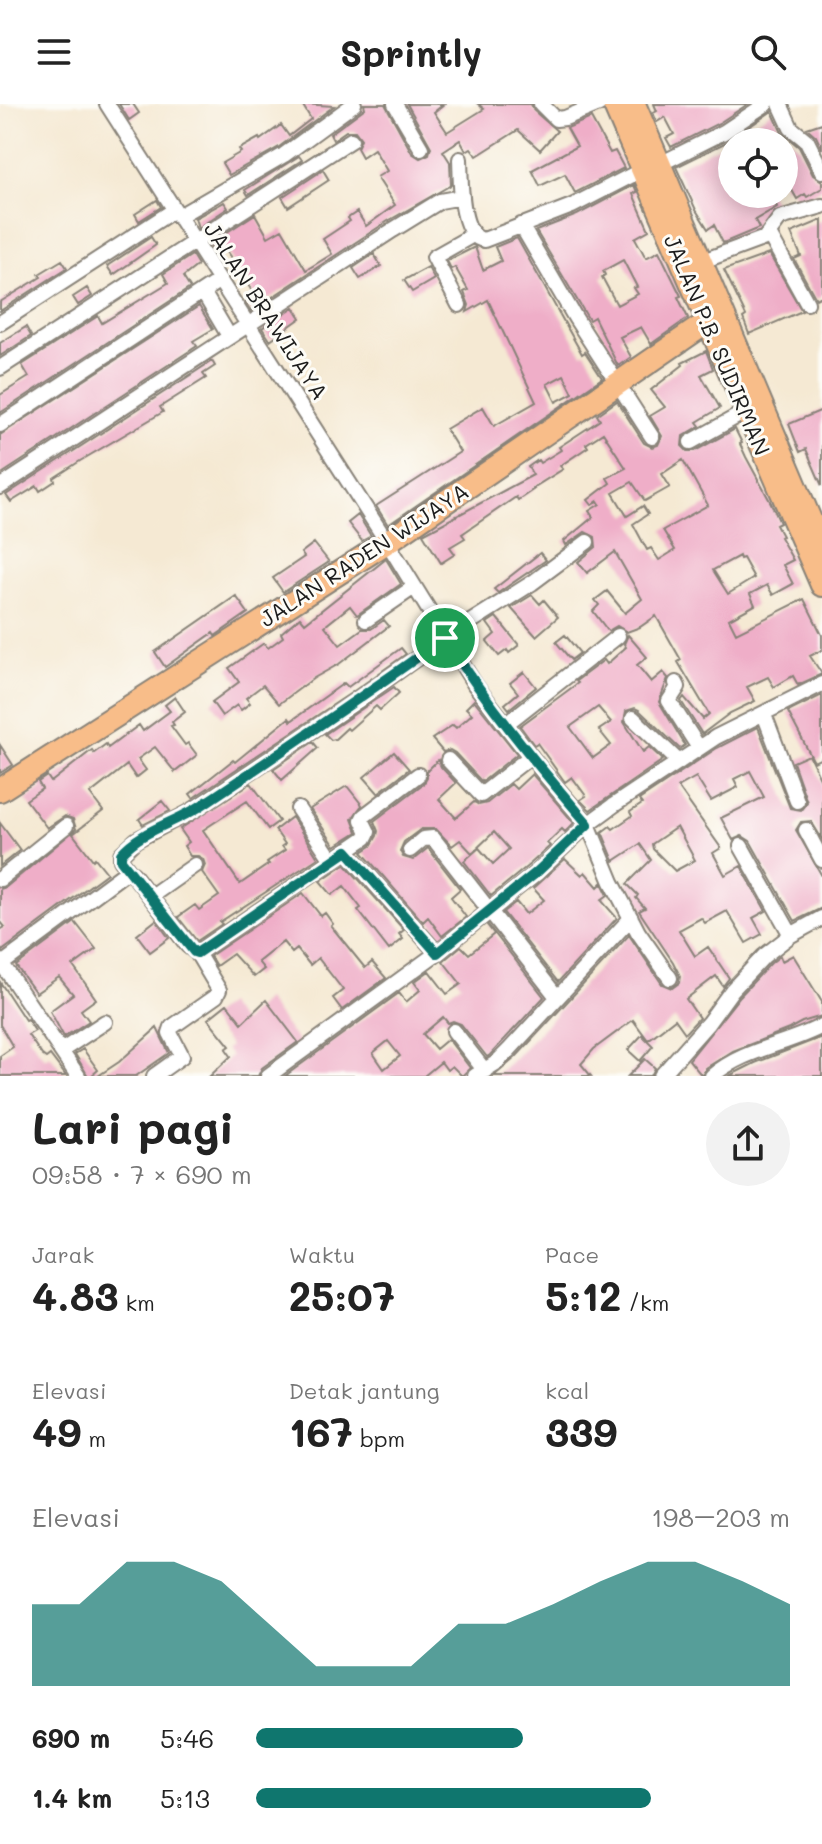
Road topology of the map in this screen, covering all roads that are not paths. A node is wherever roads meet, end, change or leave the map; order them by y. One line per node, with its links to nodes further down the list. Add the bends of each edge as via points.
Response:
1 (107, 104): 17 (street, JALAN BRAWIJAYA)
2 (354, 104): 17 (street, via 284,155)
3 (395, 104): 11 (street)
4 (541, 104): 5 (street, via 556,119)
5 (599, 104)
6 (614, 104): 13 (highway, JALAN P.B. SUDIRMAN)
7 (634, 104): 13 (highway, JALAN P.B. SUDIRMAN)
8 (766, 104): 13 (street, via 724,132)
9 (780, 104): 14 (street)
10 (351, 140): 21 (street)
11 (421, 148)
12 (460, 159): 15 (street)
13 (651, 167): 18 (street); 22 (highway, JALAN P.B. SUDIRMAN); 27 (highway, JALAN P.B. SUDIRMAN)
14 (822, 171)
15 (462, 197): 20 (street); 29 (street, via 440,201)
16 (822, 206): 19 (street, via 780,218)
17 (176, 213): 21 (street, JALAN BRAWIJAYA); 28 (street)
18 (521, 225): 20 (street, via 484,240); 32 (street)
19 (769, 234): 22 (street); 25 (street)
20 (473, 235): 26 (street, via 434,257)
21 (196, 242): 23 (street, JALAN BRAWIJAYA); 31 (street)
22 (700, 262): 27 (highway, JALAN P.B. SUDIRMAN)
23 (220, 280): 24 (street); 29 (street, JALAN BRAWIJAYA)
24 (203, 292): 30 (street); 34 (street)
25 (807, 303)
26 (459, 305)
27 (714, 317): 32 (highway, JALAN RADEN WIJAYA); 33 (highway, JALAN P.B. SUDIRMAN); 40 (highway, JALAN P.B. SUDIRMAN)
28 (0, 323)
29 (249, 324): 30 (street); 38 (street, JALAN BRAWIJAYA)
30 (229, 336): 37 (street)
31 (0, 368)
32 (617, 384): 35 (street); 38 (highway, JALAN RADEN WIJAYA)
33 (745, 412): 36 (street); 41 (highway, JALAN P.B. SUDIRMAN)
34 (0, 425)
35 (652, 437)
36 (691, 442)
37 (0, 487)
38 (387, 542): 42 (street, JALAN BRAWIJAYA); 56 (highway, JALAN RADEN WIJAYA)
39 (587, 542): 45 (street)
40 (822, 548)
41 (822, 585)
42 (414, 587): 43 (street); 45 (street, JALAN BRAWIJAYA)
43 (366, 620)
44 (618, 636): 50 (street)
45 (445, 638): 50 (street, JALAN BRAWIJAYA); 68 (street, via 190,812 129,845 121,860)
46 (676, 683): 51 (street, via 669,701)
47 (822, 684): 48 (street)
48 (764, 714): 51 (street); 57 (street)
49 (633, 718): 54 (street)
50 (506, 724): 52 (street, JALAN BRAWIJAYA)
51 (699, 748): 54 (street)
52 (531, 756): 53 (street, via 481,795); 59 (street, JALAN BRAWIJAYA)
53 (448, 760)
54 (679, 762): 59 (street)
55 (418, 775): 64 (street, via 364,816 367,835)
56 (0, 790)
57 (797, 801)
58 (298, 809): 65 (street)
59 (588, 824): 71 (street); 72 (street, JALAN BRAWIJAYA)
60 (66, 826): 69 (street)
61 (806, 830): 66 (street)
62 (741, 846): 74 (street)
63 (410, 850): 71 (street, via 433,838)
64 (347, 851): 65 (street); 76 (street)
65 (332, 860): 75 (street)
66 (822, 860)
67 (195, 865): 70 (street)
68 (130, 872): 70 (street); 77 (street)
69 (0, 879)
70 (151, 896): 75 (street)
71 (490, 911): 76 (street); 79 (street)
72 (631, 918): 78 (street, JALAN BRAWIJAYA); 79 (street)
73 (822, 918): 74 (street)
74 (791, 935): 85 (street, via 732,990)
75 (197, 953): 87 (street, via 219,990 172,1027 182,1056)
76 (437, 953): 88 (street)
77 (1, 962): 83 (street)
78 (670, 978)
79 (557, 997): 84 (street, via 509,1050)
80 (105, 1022): 83 (street)
81 (822, 1026): 89 (street, via 739,1059)
82 (454, 1031): 84 (street)
83 (61, 1051): 86 (street)
84 (480, 1073)
85 (665, 1075)
86 (78, 1076)
87 (154, 1076)
88 (268, 1076)
89 (712, 1076)

